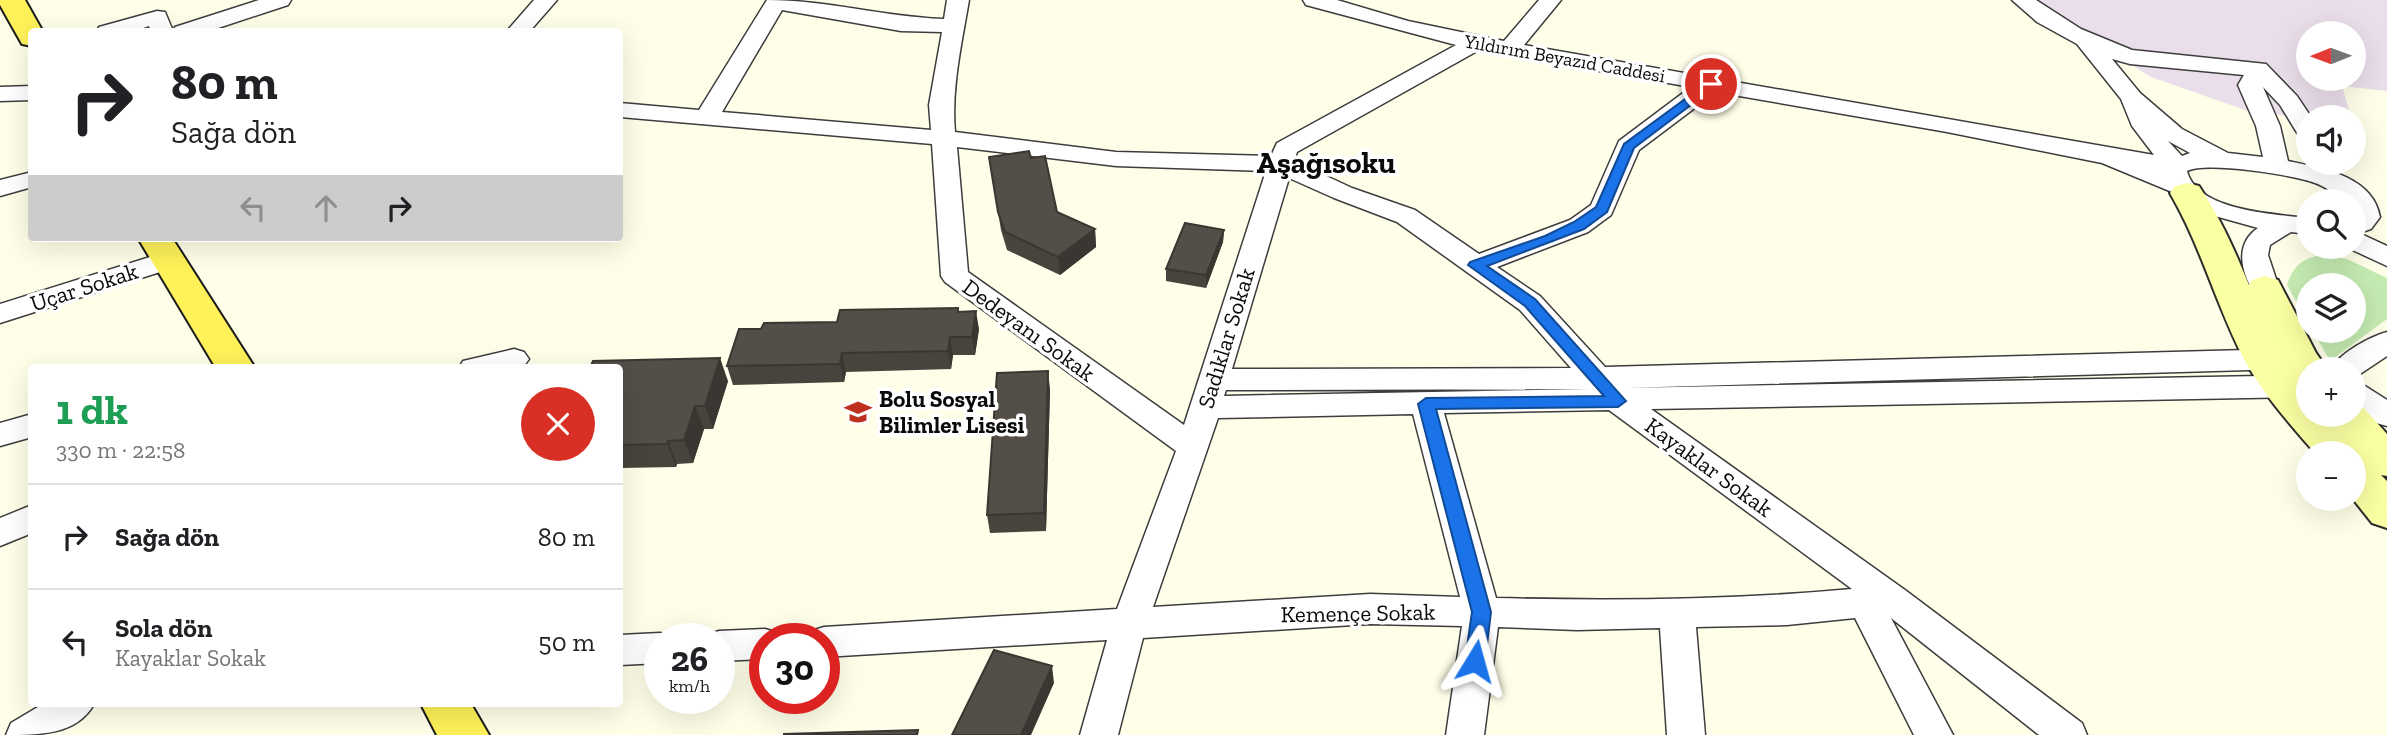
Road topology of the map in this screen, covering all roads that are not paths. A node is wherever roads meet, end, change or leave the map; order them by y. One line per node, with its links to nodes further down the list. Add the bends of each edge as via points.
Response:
1 (11, 0): 14 (main road)
2 (282, 0): 12 (street)
3 (546, 0): 13 (street)
4 (1314, 0): 16 (street, Yıldırım Beyazıd Caddesi)
5 (1550, 0): 17 (street)
6 (2003, 0): 8 (street)
7 (766, 2): 9 (street, via 901,24); 25 (street)
8 (2024, 2): 15 (street)
9 (957, 13): 26 (street, Dedeyanı Sokak, via 941,105)
10 (121, 28): 11 (street, via 158,17)
11 (161, 28)
12 (193, 28)
13 (521, 28)
14 (28, 31)
15 (2084, 40): 18 (street, via 2167,73); 22 (street)
16 (1476, 43): 17 (street, Yıldırım Beyazıd Caddesi); 28 (street, Sadıklar Sokak, via 1286,148)
17 (1510, 48): 19 (street, Yıldırım Beyazıd Caddesi)
18 (2254, 77): 24 (street, via 2289,101); 29 (street)
19 (1711, 84): 32 (street, Yıldırım Beyazıd Caddesi, via 2109,157); 41 (street, via 1628,146 1602,209 1579,226)
20 (28, 93): 21 (street)
21 (0, 94)
22 (2132, 98): 27 (street, via 2173,134); 32 (street, via 2135,112)
23 (623, 110): 25 (street)
24 (2296, 112)
25 (706, 118): 26 (street)
26 (944, 139): 28 (street, via 1116,159); 60 (street, Dedeyanı Sokak, via 955,276)
27 (2224, 162): 29 (street); 32 (street, via 2195,160)
28 (1280, 164): 41 (street, Kayaklar Sokak, via 1406,216); 51 (street, Sadıklar Sokak)
29 (2276, 169): 33 (street, via 2316,174)
30 (2337, 175): 33 (street)
31 (28, 180): 34 (street)
32 (2182, 182): 36 (street, via 2209,208); 49 (main road)
33 (2345, 187): 35 (street, via 2360,200)
34 (0, 188)
35 (2369, 220)
36 (2296, 225)
37 (2296, 226): 42 (street, via 2261,236 2254,245)
38 (2366, 246): 40 (street)
39 (162, 249): 43 (street, Uçar Sokak); 47 (main road)
40 (2387, 257)
41 (1476, 265): 50 (street, Kayaklar Sokak, via 1530,303)
42 (2265, 288): 49 (main road)
43 (0, 314)
44 (2387, 342): 45 (street)
45 (2364, 357)
46 (514, 359): 48 (street)
47 (225, 364)
48 (492, 364)
49 (2293, 372): 50 (street); 52 (street); 59 (main road)
50 (1595, 378): 51 (street); 52 (street, Kayaklar Sokak)
51 (1209, 394): 54 (street); 60 (street, Sadıklar Sokak)
52 (1618, 401): 54 (street); 66 (street, Kayaklar Sokak)
53 (2366, 402): 55 (street)
54 (1426, 404): 67 (street)
55 (2387, 415)
56 (28, 426): 58 (street)
57 (2357, 427): 61 (main road)
58 (0, 435)
59 (2332, 441)
60 (1193, 447): 69 (street, Sadıklar Sokak)
61 (2387, 461)
62 (2366, 485): 63 (main road)
63 (2387, 510)
64 (28, 520): 65 (street)
65 (0, 533)
66 (1878, 601): 68 (street, Kemençe Sokak, via 1787,610); 80 (street); 81 (street, Kayaklar Sokak)
67 (1482, 612): 68 (street, Kemençe Sokak); 69 (street, Kemençe Sokak, via 1370,609); 78 (street)
68 (1677, 613): 79 (street)
69 (1129, 624): 70 (street, Kemençe Sokak); 77 (street, Sadıklar Sokak)
70 (840, 641)
71 (644, 649): 72 (street)
72 (623, 650)
73 (70, 707): 75 (street)
74 (446, 707): 76 (main road)
75 (25, 735)
76 (464, 735)
77 (1099, 735)
78 (1465, 735)
79 (1686, 735)
80 (1934, 735)
81 (2068, 735)

